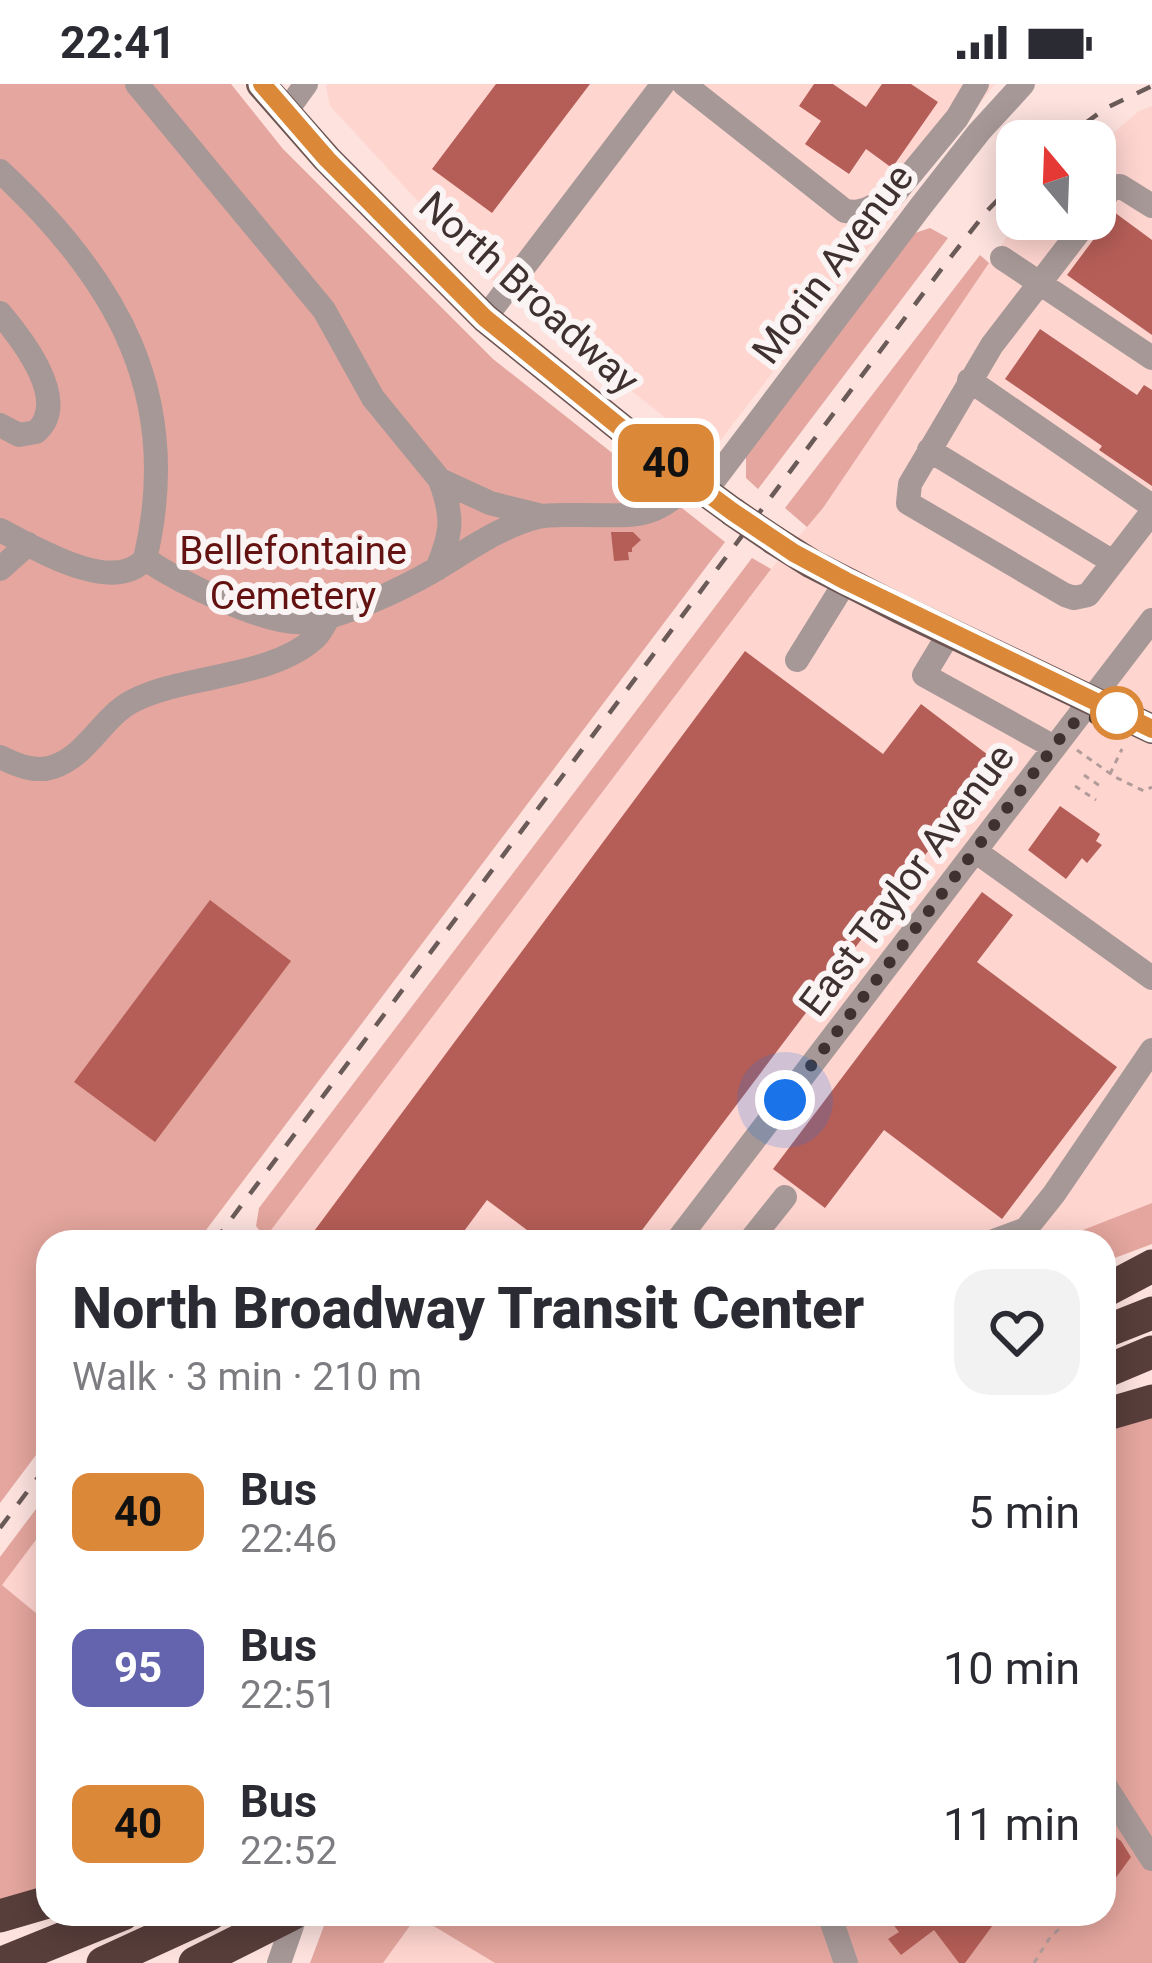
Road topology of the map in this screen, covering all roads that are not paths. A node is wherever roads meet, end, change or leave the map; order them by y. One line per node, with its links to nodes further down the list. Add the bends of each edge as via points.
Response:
1 (137, 84): 21 (street, via 324,310 374,398)
2 (262, 84): 8 (main road, North Broadway)
3 (306, 84): 8 (street)
4 (663, 84): 16 (street)
5 (684, 84): 6 (street, via 856,212 891,198)
6 (977, 84)
7 (1023, 84): 22 (street, Morin Avenue)
8 (285, 113): 16 (main road, North Broadway)
9 (0, 171): 27 (street, via 103,288 148,387 158,482)
10 (1116, 187): 11 (street)
11 (1152, 206)
12 (1073, 240): 14 (street)
13 (1002, 258): 14 (street)
14 (1041, 284): 17 (street); 18 (street)
15 (0, 313): 19 (street, via 43,375 47,417 25,434)
16 (485, 318): 22 (main road, North Broadway)
17 (1152, 358)
18 (969, 380): 20 (street); 23 (street)
19 (0, 425)
20 (929, 450): 28 (street); 28 (street, via 908,502 1074,598 1088,595)
21 (440, 480): 24 (street); 29 (street, via 450,538)
22 (699, 487): 24 (street, via 646,513); 31 (main road, North Broadway, bridge)
23 (1152, 509): 28 (street)
24 (542, 516): 29 (street)
25 (0, 530): 26 (street)
26 (28, 544): 27 (street, via 115,575); 30 (street)
27 (145, 559): 32 (street, via 264,616 303,622)
28 (1113, 562)
29 (437, 568): 32 (street)
30 (0, 569)
31 (846, 581): 34 (main road, North Broadway); 35 (street)
32 (330, 614): 39 (street, via 315,637 283,657 125,705 58,766 29,768)
33 (1152, 620): 36 (street, East Taylor Avenue)
34 (950, 632): 36 (main road, North Broadway); 38 (street, via 924,675)
35 (797, 660)
36 (1090, 700): 37 (main road, North Broadway); 38 (street, East Taylor Avenue)
37 (1152, 729)
38 (1065, 748): 40 (street, East Taylor Avenue)
39 (0, 757)
40 (975, 851): 41 (street); 44 (street, East Taylor Avenue)
41 (1152, 978)
42 (1152, 1050): 46 (street)
43 (785, 1197): 45 (street)
44 (685, 1230)
45 (758, 1230)
46 (1023, 1230)
47 (1152, 1270): 48 (highway)
48 (1116, 1287)
49 (1152, 1313): 50 (highway)
50 (1116, 1327)
51 (1152, 1352): 52 (highway)
52 (1116, 1367)
53 (1152, 1401): 54 (highway)
54 (1116, 1412)
55 (1116, 1803): 56 (street)
56 (1152, 1859)
57 (36, 1906): 58 (highway)
58 (0, 1916)
59 (93, 1926): 64 (highway)
60 (185, 1926): 65 (highway)
61 (270, 1926): 66 (highway)
62 (290, 1926): 67 (street)
63 (833, 1926): 68 (street)
64 (2, 1963)
65 (104, 1963)
66 (195, 1963)
67 (279, 1963)
68 (846, 1963)

